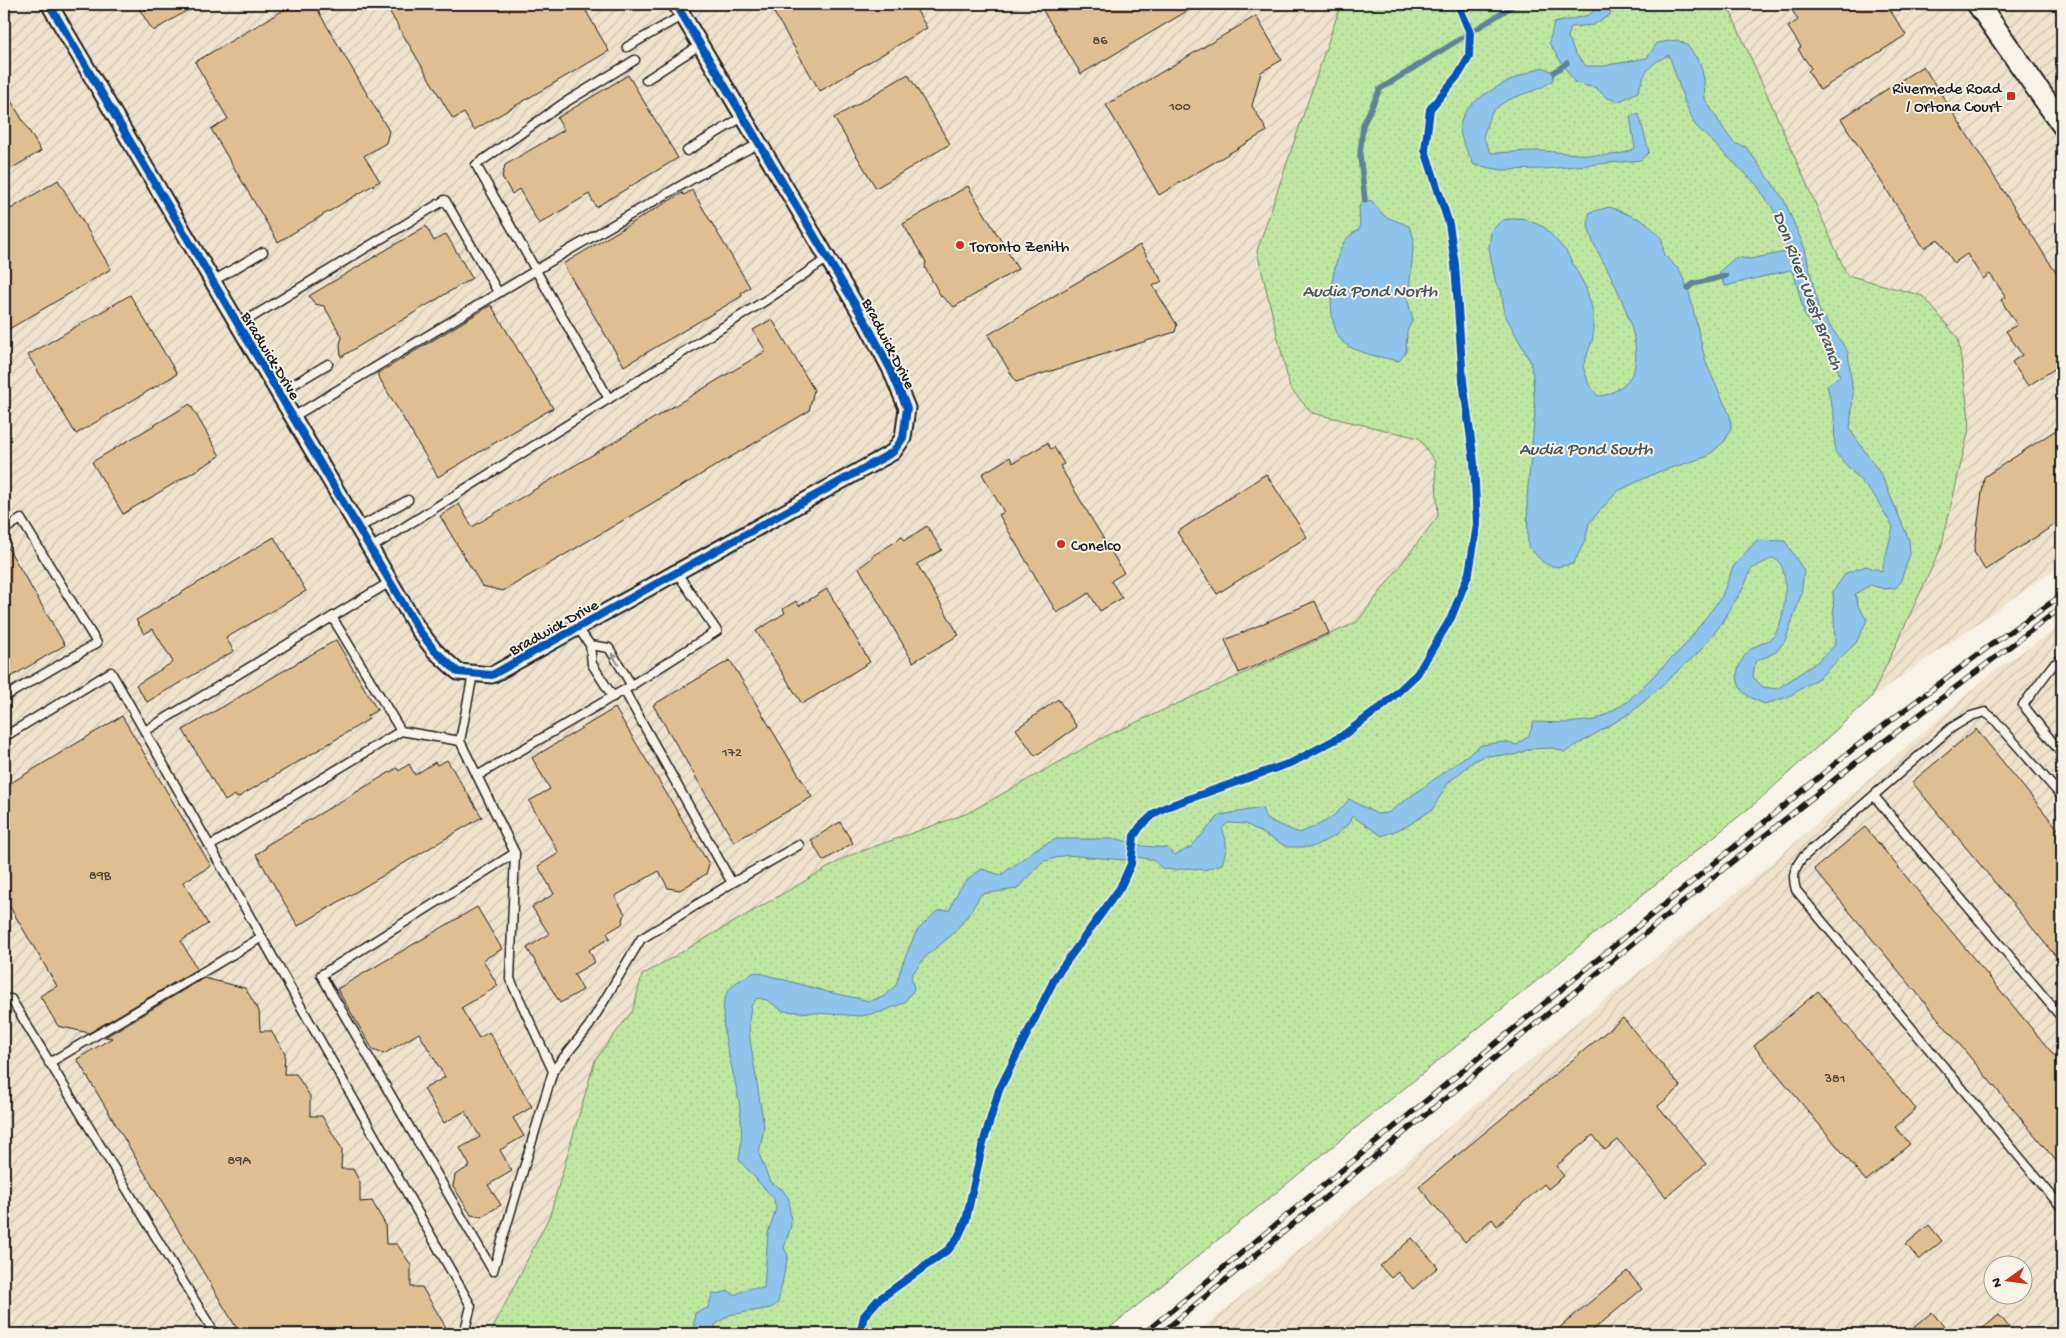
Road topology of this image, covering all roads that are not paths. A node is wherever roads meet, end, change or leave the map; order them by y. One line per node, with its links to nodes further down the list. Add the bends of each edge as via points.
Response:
1 (49, 4): 15 (street, Bradwick Drive)
2 (1978, 4): 9 (street)
3 (679, 9): 4 (street, Bradwick Drive); 5 (lane)
4 (700, 45): 7 (lane); 8 (street, Bradwick Drive)
5 (627, 48)
6 (635, 60): 14 (lane, via 561,105 476,165)
7 (646, 80)
8 (744, 116): 10 (street, Bradwick Drive); 11 (lane)
9 (2062, 124)
10 (760, 144): 13 (street, Bradwick Drive); 14 (lane, via 701,174)
11 (687, 151)
12 (263, 252): 15 (lane)
13 (828, 258): 20 (lane); 26 (street, Bradwick Drive, via 865,321 901,393 907,408 903,438 892,452)
14 (536, 270): 16 (lane); 20 (lane)
15 (213, 281): 17 (street, Bradwick Drive)
16 (498, 292): 17 (lane, via 445,200); 21 (lane)
17 (239, 325): 19 (street, Bradwick Drive)
18 (328, 364): 19 (lane)
19 (279, 393): 21 (street, Bradwick Drive)
20 (610, 399): 25 (lane)
21 (293, 417): 23 (street, Bradwick Drive)
22 (408, 500): 23 (lane)
23 (358, 528): 25 (street, Bradwick Drive)
24 (4, 530): 34 (lane, via 21,519 97,643)
25 (370, 548): 27 (street, Bradwick Drive)
26 (676, 574): 29 (street, Bradwick Drive); 33 (lane, via 717,631)
27 (390, 582): 28 (lane); 32 (street, Bradwick Drive, via 434,650 458,672)
28 (332, 617): 36 (lane); 37 (lane)
29 (578, 628): 30 (lane); 32 (street, Bradwick Drive, via 492,675)
30 (590, 646): 33 (lane, one-way to 30, via 608,648); 35 (lane, via 592,664)
31 (2062, 659): 40 (lane, via 2053,665 2023,705)
32 (473, 674): 39 (lane)
33 (628, 688): 35 (lane); 47 (lane)
34 (4, 697)
35 (613, 697): 41 (lane)
36 (145, 731): 38 (lane, via 111,672); 45 (lane)
37 (401, 731): 39 (lane); 45 (lane)
38 (4, 737)
39 (460, 741): 41 (lane)
40 (2062, 754)
41 (478, 776): 46 (lane)
42 (1874, 796): 43 (lane, via 1951,728 1985,712); 50 (lane); 53 (lane, via 1802,858 1793,878 1796,890)
43 (2062, 797)
44 (798, 845): 47 (lane)
45 (210, 846): 48 (lane)
46 (515, 853): 52 (lane, via 510,979); 52 (lane, via 321,975 493,1271)
47 (732, 883): 52 (lane, via 641,939 589,1026)
48 (262, 937): 51 (lane); 55 (lane, via 471,1306)
49 (4, 1000): 51 (lane, via 11,999)
50 (2062, 1018)
51 (49, 1062): 54 (lane)
52 (553, 1071)
53 (2062, 1208)
54 (215, 1334)
55 (464, 1334)

